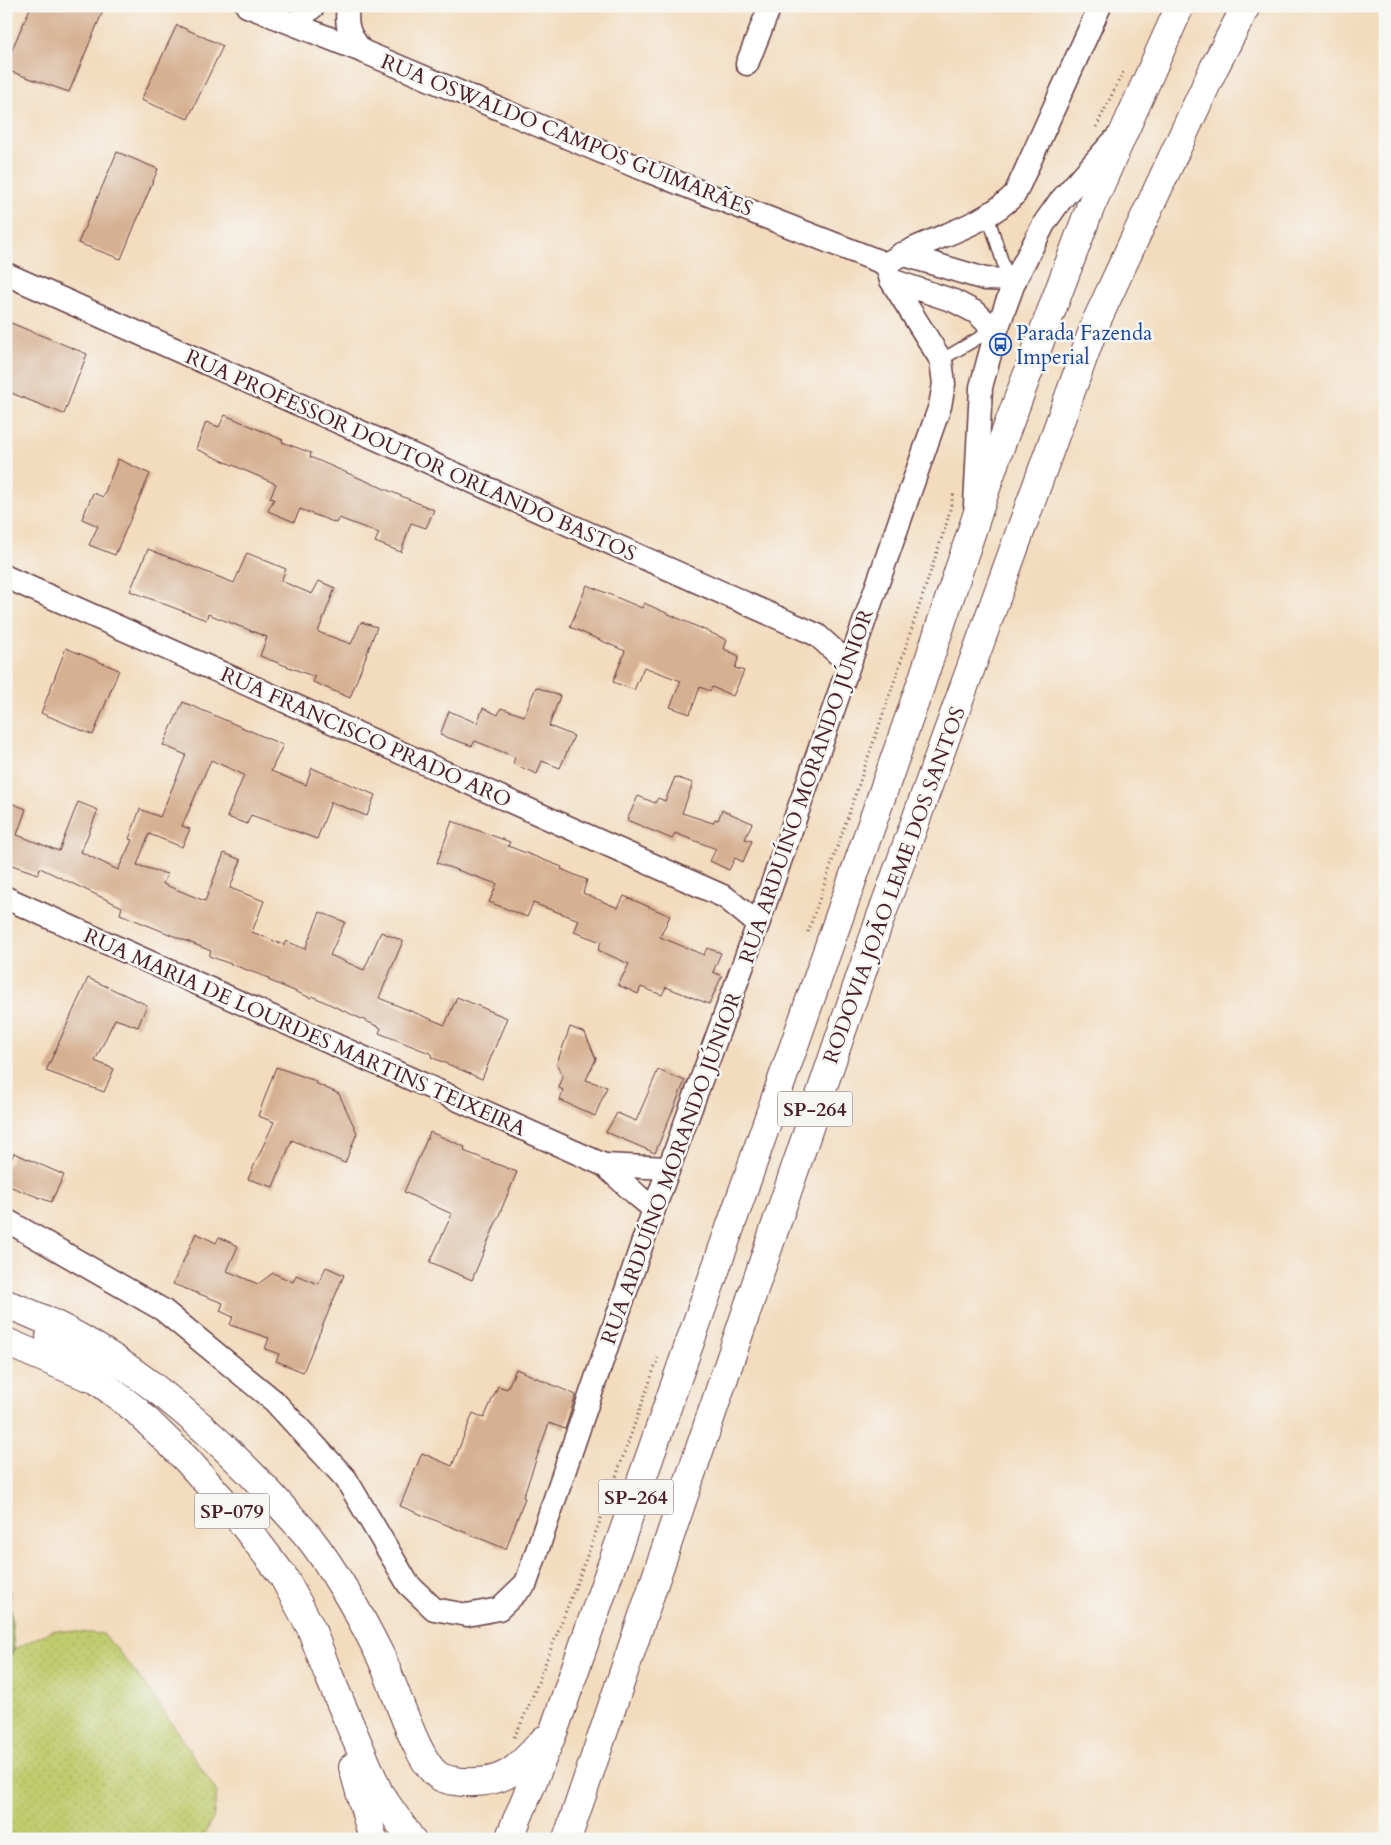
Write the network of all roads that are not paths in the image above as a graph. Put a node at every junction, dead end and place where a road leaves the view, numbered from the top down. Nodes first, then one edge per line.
1 (248, 6) edge
2 (314, 6) edge
3 (348, 6) edge
4 (770, 6) edge
5 (1100, 6) edge
6 (1180, 6) edge
7 (1246, 6) edge
8 (294, 24) junction
9 (362, 51) junction
10 (747, 64) dead end
11 (1126, 126) junction
12 (988, 216) junction
13 (893, 266) junction
14 (6, 274) edge
15 (1011, 280) junction
16 (995, 330) junction
17 (941, 360) junction
18 (974, 526) junction
19 (6, 577) edge
20 (817, 635) junction
21 (859, 635) junction
22 (849, 664) junction
23 (725, 897) junction
24 (6, 898) edge
25 (766, 899) junction
26 (758, 924) junction
27 (604, 1166) junction
28 (668, 1168) junction
29 (654, 1209) junction
30 (6, 1220) edge
31 (6, 1304) edge
32 (6, 1309) edge
33 (6, 1342) edge
34 (96, 1380) junction
35 (327, 1671) junction
36 (554, 1730) junction
37 (410, 1838) edge
38 (373, 1839) edge
39 (509, 1839) edge
40 (567, 1839) edge

1 - 8 street, RUA OSWALDO CAMPOS GUIMARÃES
2 - 8 street
3 - 9 street
4 - 10 street
5 - 12 street
6 - 11 main road, RODOVIA JOÃO LEME DOS SANTOS / SP-264
7 - 40 main road, RODOVIA JOÃO LEME DOS SANTOS / SP-264
8 - 9 street, RUA OSWALDO CAMPOS GUIMARÃES
9 - 13 street, RUA OSWALDO CAMPOS GUIMARÃES
11 - 15 street
11 - 18 main road, RODOVIA JOÃO LEME DOS SANTOS / SP-264
12 - 13 street
12 - 15 lane
13 - 15 street, RUA OSWALDO CAMPOS GUIMARÃES
13 - 16 street, RUA OSWALDO CAMPOS GUIMARÃES
13 - 17 street, RUA ARDUÍNO MORANDO JÚNIOR
14 - 20 street, RUA PROFESSOR DOUTOR ORLANDO BASTOS
15 - 16 street
16 - 17 lane
16 - 18 street
17 - 21 street, RUA ARDUÍNO MORANDO JÚNIOR
18 - 36 main road, RODOVIA JOÃO LEME DOS SANTOS / SP-264
19 - 23 street, RUA FRANCISCO PRADO ARO
20 - 21 street, RUA PROFESSOR DOUTOR ORLANDO BASTOS
20 - 22 street, RUA PROFESSOR DOUTOR ORLANDO BASTOS
21 - 22 street, RUA ARDUÍNO MORANDO JÚNIOR
22 - 25 street, RUA ARDUÍNO MORANDO JÚNIOR
23 - 25 street, RUA FRANCISCO PRADO ARO
23 - 26 street, RUA FRANCISCO PRADO ARO
24 - 27 street, RUA MARIA DE LOURDES MARTINS TEIXEIRA
25 - 26 street, RUA ARDUÍNO MORANDO JÚNIOR
26 - 28 street, RUA ARDUÍNO MORANDO JÚNIOR
27 - 28 street, RUA MARIA DE LOURDES MARTINS TEIXEIRA
27 - 29 street, RUA MARIA DE LOURDES MARTINS TEIXEIRA
28 - 29 street, RUA ARDUÍNO MORANDO JÚNIOR
29 - 30 street, RUA ARDUÍNO MORANDO JÚNIOR
31 - 36 main road
32 - 34 main road, SP-079
33 - 34 main road, SP-079
34 - 35 main road, SP-079
35 - 37 main road, SP-079
35 - 38 main road
36 - 39 main road, RODOVIA JOÃO LEME DOS SANTOS / SP-264

